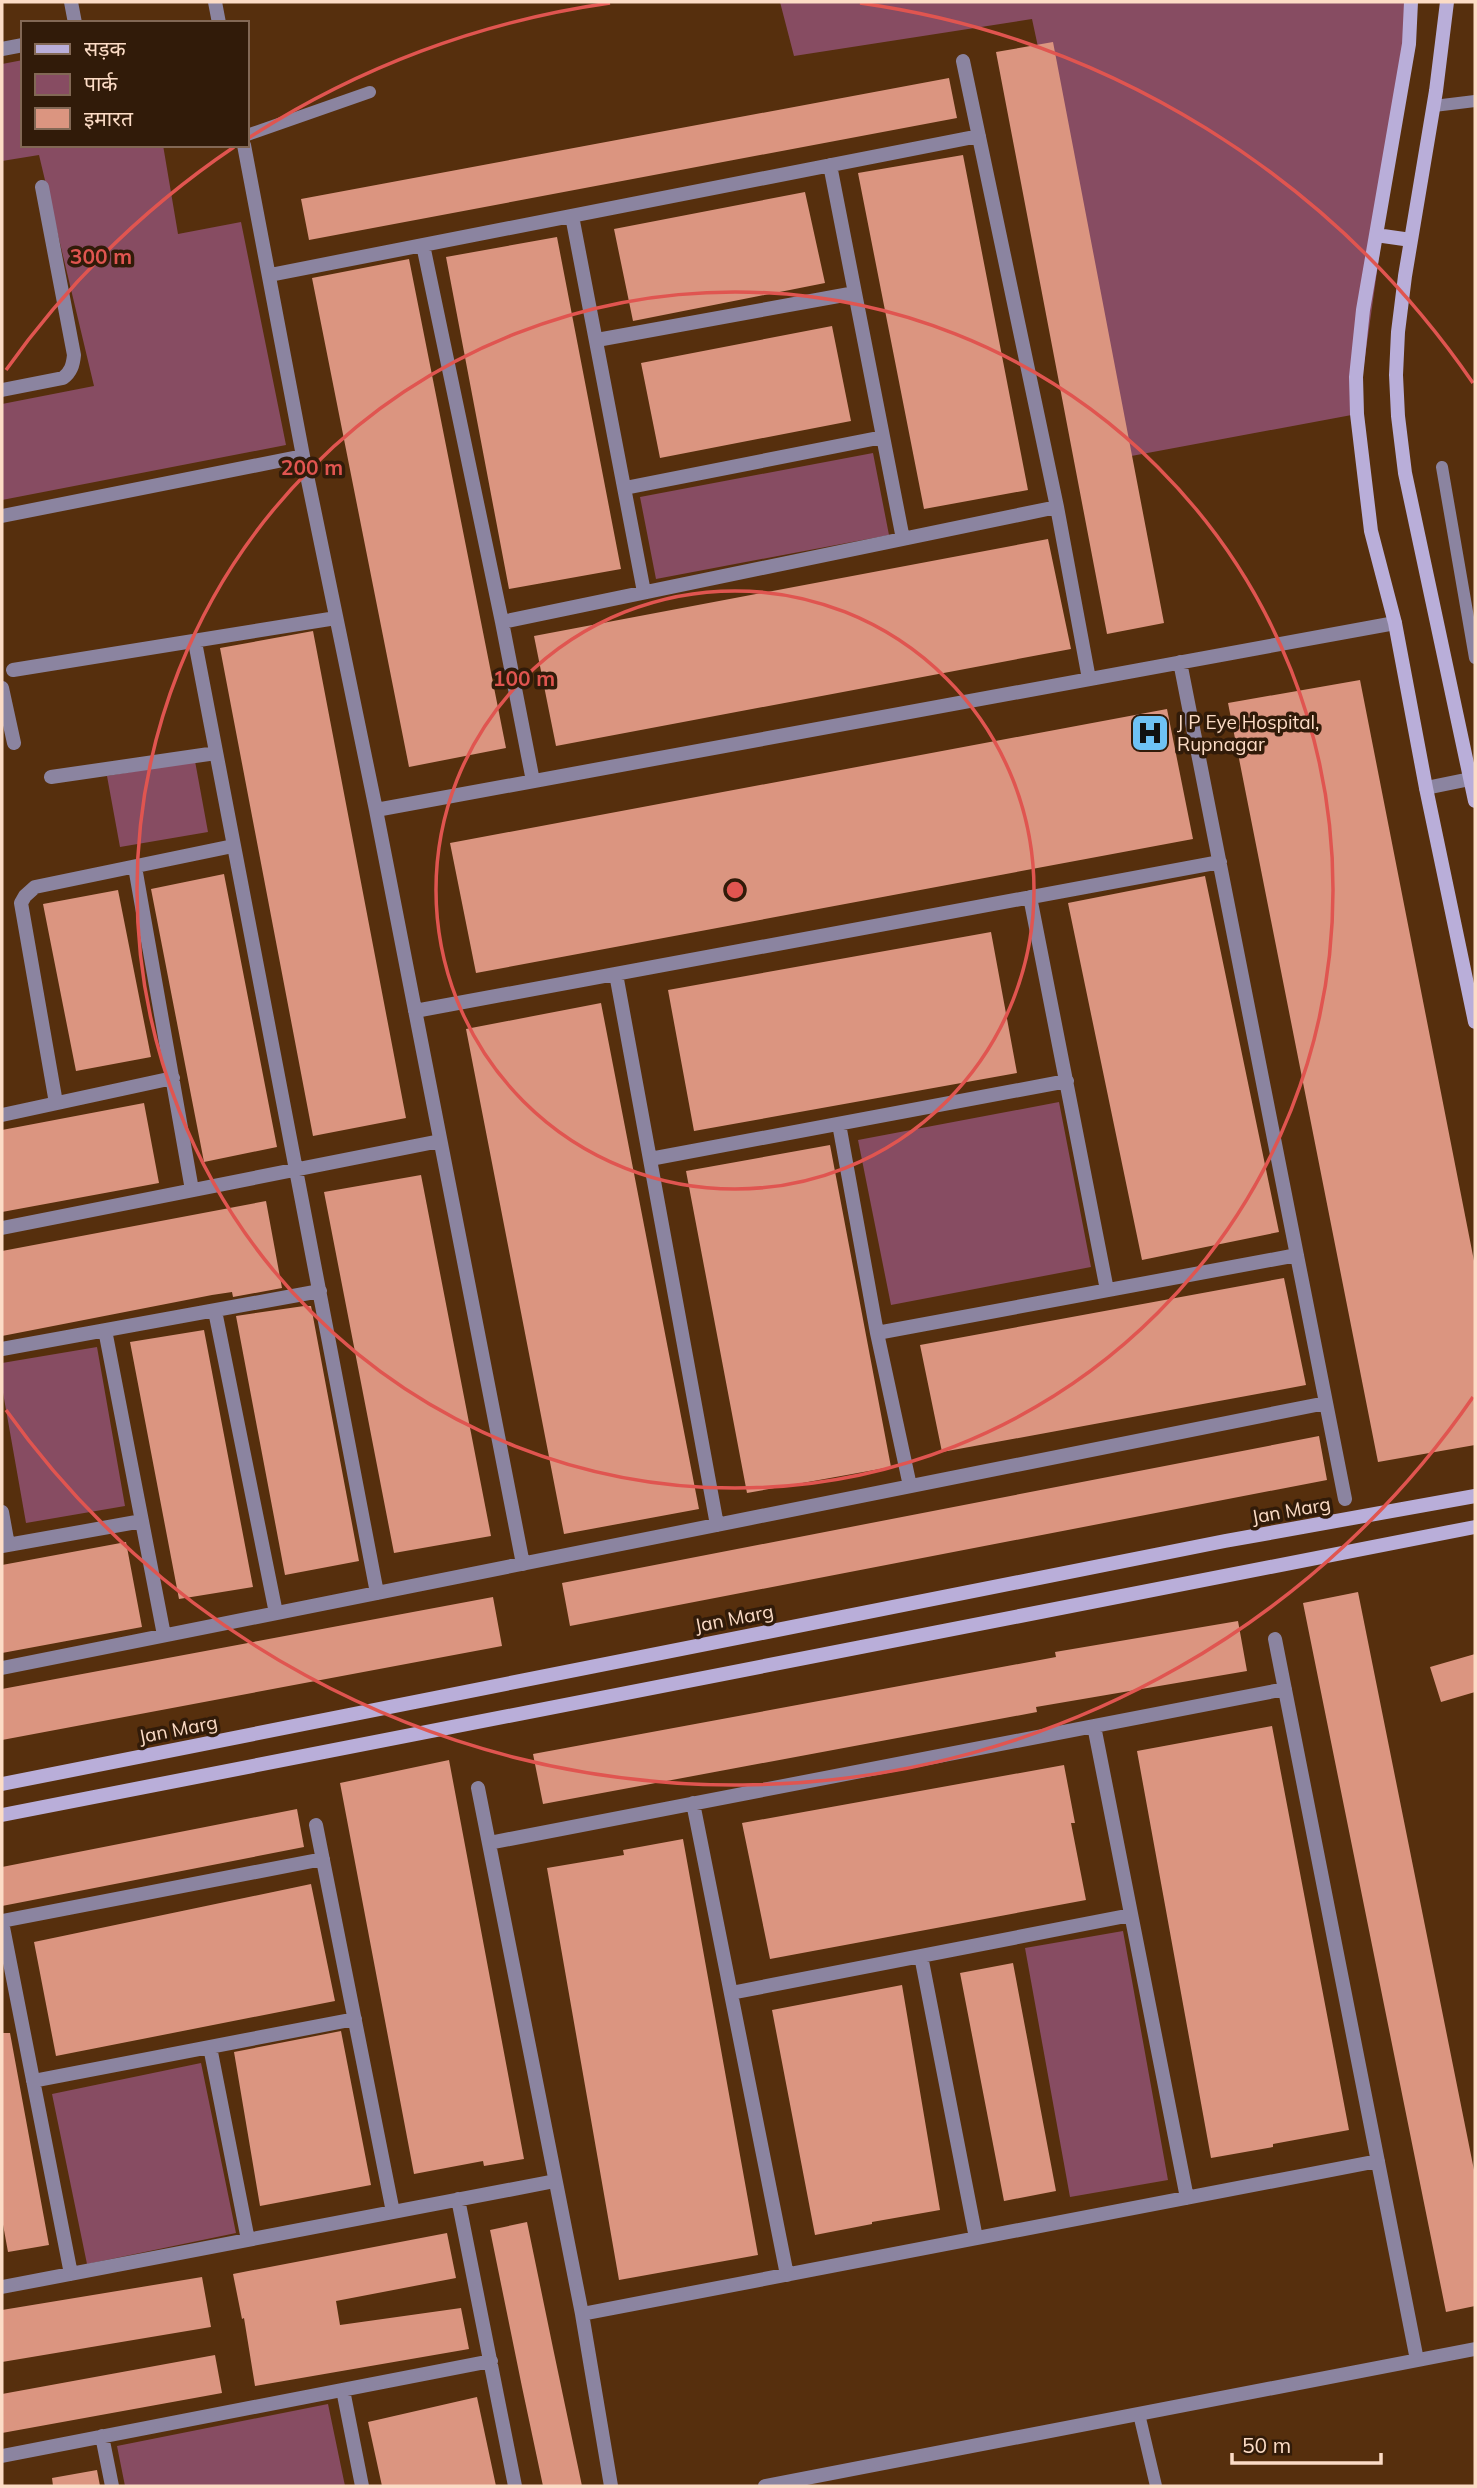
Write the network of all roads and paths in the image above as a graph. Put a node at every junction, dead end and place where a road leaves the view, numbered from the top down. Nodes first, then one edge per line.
1 (71, 2) edge
2 (215, 2) edge
3 (1411, 2) edge
4 (1447, 2) edge
5 (75, 21) edge
6 (219, 21) edge
7 (21, 45) edge
8 (2, 49) edge
9 (963, 61) dead end
10 (370, 92) dead end
11 (1475, 101) edge
12 (1434, 106) junction
13 (248, 135) edge
14 (979, 136) junction
15 (244, 147) edge
16 (830, 165) junction
17 (42, 187) dead end
18 (572, 216) junction
19 (1376, 235) junction
20 (1411, 240) junction
21 (423, 245) junction
22 (270, 275) junction
23 (855, 293) junction
24 (597, 340) junction
25 (2, 390) edge
26 (883, 437) junction
27 (303, 456) junction
28 (1442, 467) dead end
29 (625, 488) junction
30 (1057, 507) junction
31 (2, 516) edge
32 (903, 539) junction
33 (644, 592) junction
34 (336, 618) junction
35 (502, 622) junction
36 (1395, 623) junction
37 (195, 642) junction
38 (1475, 659) edge
39 (1181, 662) junction
40 (13, 670) dead end
41 (1089, 679) junction
42 (2, 688) edge
43 (14, 743) dead end
44 (216, 753) junction
45 (51, 776) dead end
46 (1473, 779) edge
47 (533, 781) junction
48 (1426, 788) junction
49 (1475, 801) edge
50 (376, 810) junction
51 (233, 846) junction
52 (1220, 862) junction
53 (135, 867) junction
54 (1030, 897) junction
55 (615, 974) junction
56 (415, 1011) junction
57 (1475, 1022) edge
58 (173, 1078) junction
59 (1068, 1081) junction
60 (56, 1103) junction
61 (2, 1115) edge
62 (839, 1124) junction
63 (440, 1141) junction
64 (650, 1159) junction
65 (295, 1170) junction
66 (192, 1190) junction
67 (2, 1228) edge
68 (1297, 1255) junction
69 (1108, 1290) junction
70 (320, 1291) junction
71 (215, 1311) junction
72 (105, 1330) junction
73 (877, 1333) junction
74 (2, 1349) edge
75 (1326, 1403) junction
76 (910, 1486) junction
77 (1475, 1496) edge
78 (1345, 1499) dead end
79 (2, 1513) edge
80 (142, 1521) junction
81 (718, 1525) junction
82 (1475, 1527) edge
83 (5, 1545) edge
84 (523, 1564) junction
85 (377, 1593) junction
86 (276, 1613) junction
87 (164, 1635) junction
88 (1275, 1639) dead end
89 (2, 1668) edge
90 (1284, 1689) junction
91 (1094, 1726) junction
92 (2, 1784) edge
93 (478, 1788) dead end
94 (693, 1803) junction
95 (2, 1815) edge
96 (316, 1825) dead end
97 (489, 1843) junction
98 (323, 1859) junction
99 (1131, 1915) junction
100 (2, 1921) edge
101 (921, 1956) junction
102 (731, 1993) junction
103 (355, 2019) junction
104 (210, 2047) junction
105 (33, 2081) junction
106 (1378, 2161) junction
107 (555, 2181) junction
108 (1187, 2198) junction
109 (458, 2199) junction
110 (393, 2212) junction
111 (976, 2238) junction
112 (248, 2240) junction
113 (72, 2274) junction
114 (787, 2275) junction
115 (2, 2287) edge
116 (582, 2314) junction
117 (1475, 2349) edge
118 (1417, 2360) junction
119 (491, 2361) junction
120 (343, 2390) junction
121 (1139, 2414) junction
122 (102, 2436) junction
123 (2, 2456) edge
124 (112, 2486) edge
125 (362, 2486) edge
126 (515, 2486) edge
127 (611, 2486) edge
128 (765, 2486) edge
129 (1156, 2486) edge

1 - 5 street
2 - 6 street
3 - 19 main road
4 - 12 main road
7 - 8 street
9 - 14 street
10 - 13 lane
11 - 12 lane
12 - 20 main road
14 - 16 street
14 - 30 street
15 - 22 street
16 - 18 street
16 - 23 street
17 - 25 street
18 - 21 street
18 - 24 street
19 - 20 main road
19 - 36 main road
20 - 46 main road
21 - 22 street
21 - 35 street
22 - 27 street
23 - 24 street
23 - 26 street
24 - 29 street
26 - 29 street
26 - 32 street
27 - 31 street
27 - 34 street
28 - 38 lane
29 - 33 street
30 - 32 street
30 - 41 street
32 - 33 street
33 - 35 street
34 - 37 street
34 - 50 street
35 - 47 street
36 - 39 street
36 - 48 main road
37 - 40 street
37 - 44 street
39 - 41 street
39 - 52 street
41 - 47 street
42 - 43 street
44 - 45 street
44 - 51 street
46 - 48 street
46 - 49 main road
47 - 50 street
48 - 57 main road
50 - 56 street
51 - 53 street
51 - 65 street
52 - 54 street
52 - 68 street
53 - 58 street
53 - 60 street
54 - 55 street
54 - 59 street
55 - 56 street
55 - 64 street
56 - 63 street
58 - 60 street
58 - 66 street
59 - 62 street
59 - 69 street
60 - 61 street
62 - 64 street
62 - 73 street
63 - 65 street
63 - 84 street
64 - 81 street
65 - 66 street
65 - 70 street
66 - 67 street
68 - 69 street
68 - 75 street
69 - 73 street
70 - 71 street
70 - 85 street
71 - 72 street
71 - 86 street
72 - 74 street
72 - 80 street
73 - 76 street
75 - 76 street
75 - 78 street
76 - 81 street
77 - 92 main road, Jan Marg
79 - 83 street
80 - 83 street
80 - 87 street
81 - 84 street
82 - 95 main road
84 - 85 street
85 - 86 street
86 - 87 street
87 - 89 street
88 - 90 street
90 - 91 street
90 - 106 street
91 - 94 street
91 - 99 street
93 - 97 street
94 - 97 street
94 - 102 street
96 - 98 street
97 - 107 street
98 - 100 street
98 - 103 street
99 - 101 street
99 - 108 street
100 - 105 street
101 - 102 street
101 - 111 street
102 - 114 street
103 - 104 street
103 - 110 street
104 - 105 street
104 - 112 street
105 - 113 street
106 - 108 street
106 - 118 street
107 - 109 street
107 - 116 street
108 - 111 street
109 - 110 street
109 - 119 street
110 - 112 street
111 - 114 street
112 - 113 street
113 - 115 street
114 - 116 street
116 - 127 street
117 - 118 street
118 - 121 street
119 - 120 street
119 - 126 street
120 - 122 street
120 - 125 street
121 - 128 street
121 - 129 lane
122 - 123 street
122 - 124 street

